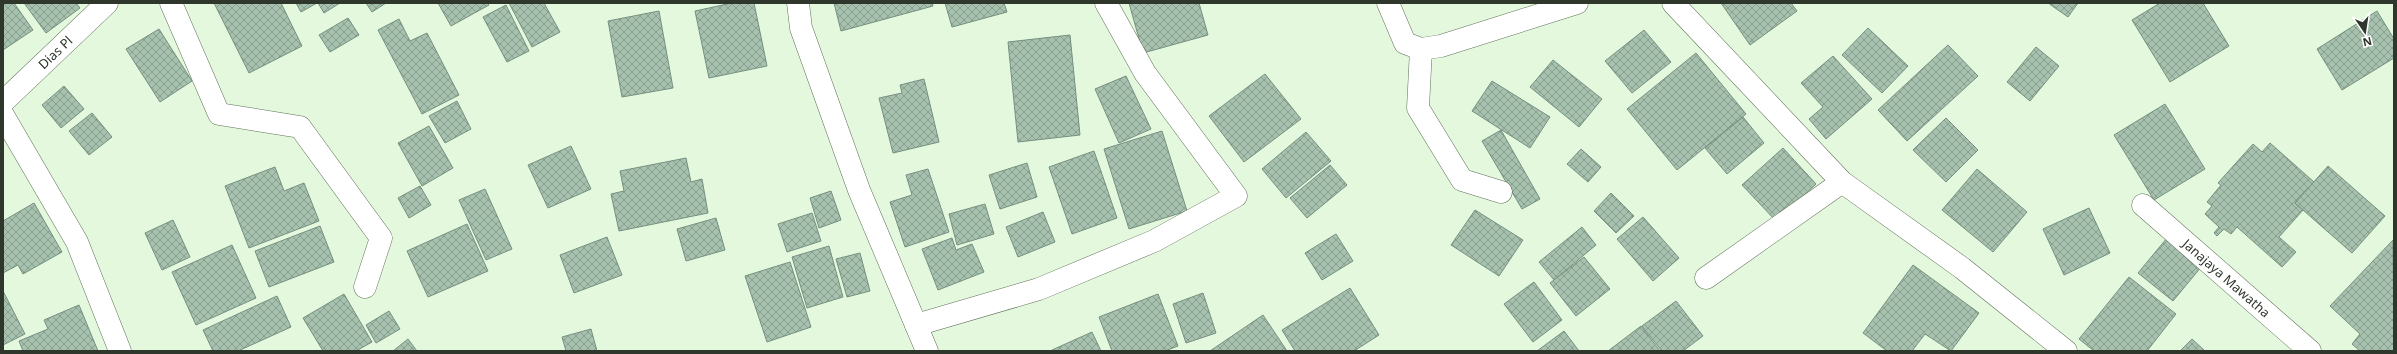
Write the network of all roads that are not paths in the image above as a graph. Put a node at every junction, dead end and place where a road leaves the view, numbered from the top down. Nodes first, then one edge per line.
1 (107, 3) edge
2 (171, 3) edge
3 (798, 3) edge
4 (1106, 3) edge
5 (1388, 3) edge
6 (1577, 3) edge
7 (1673, 3) edge
8 (1421, 49) junction
9 (3, 102) edge
10 (3, 115) edge
11 (1842, 182) junction
12 (1501, 192) dead end
13 (2143, 205) dead end
14 (1706, 278) dead end
15 (365, 287) dead end
16 (916, 325) junction
17 (120, 351) edge
18 (927, 351) edge
19 (2066, 351) edge
20 (2310, 351) edge

1 - 9 street, Dias Pl
2 - 15 street
3 - 16 street
4 - 16 street
5 - 8 street
6 - 8 street
7 - 11 street
8 - 12 street
10 - 17 street
11 - 14 street
11 - 19 street
13 - 20 street, Janajaya Mawatha
16 - 18 street

